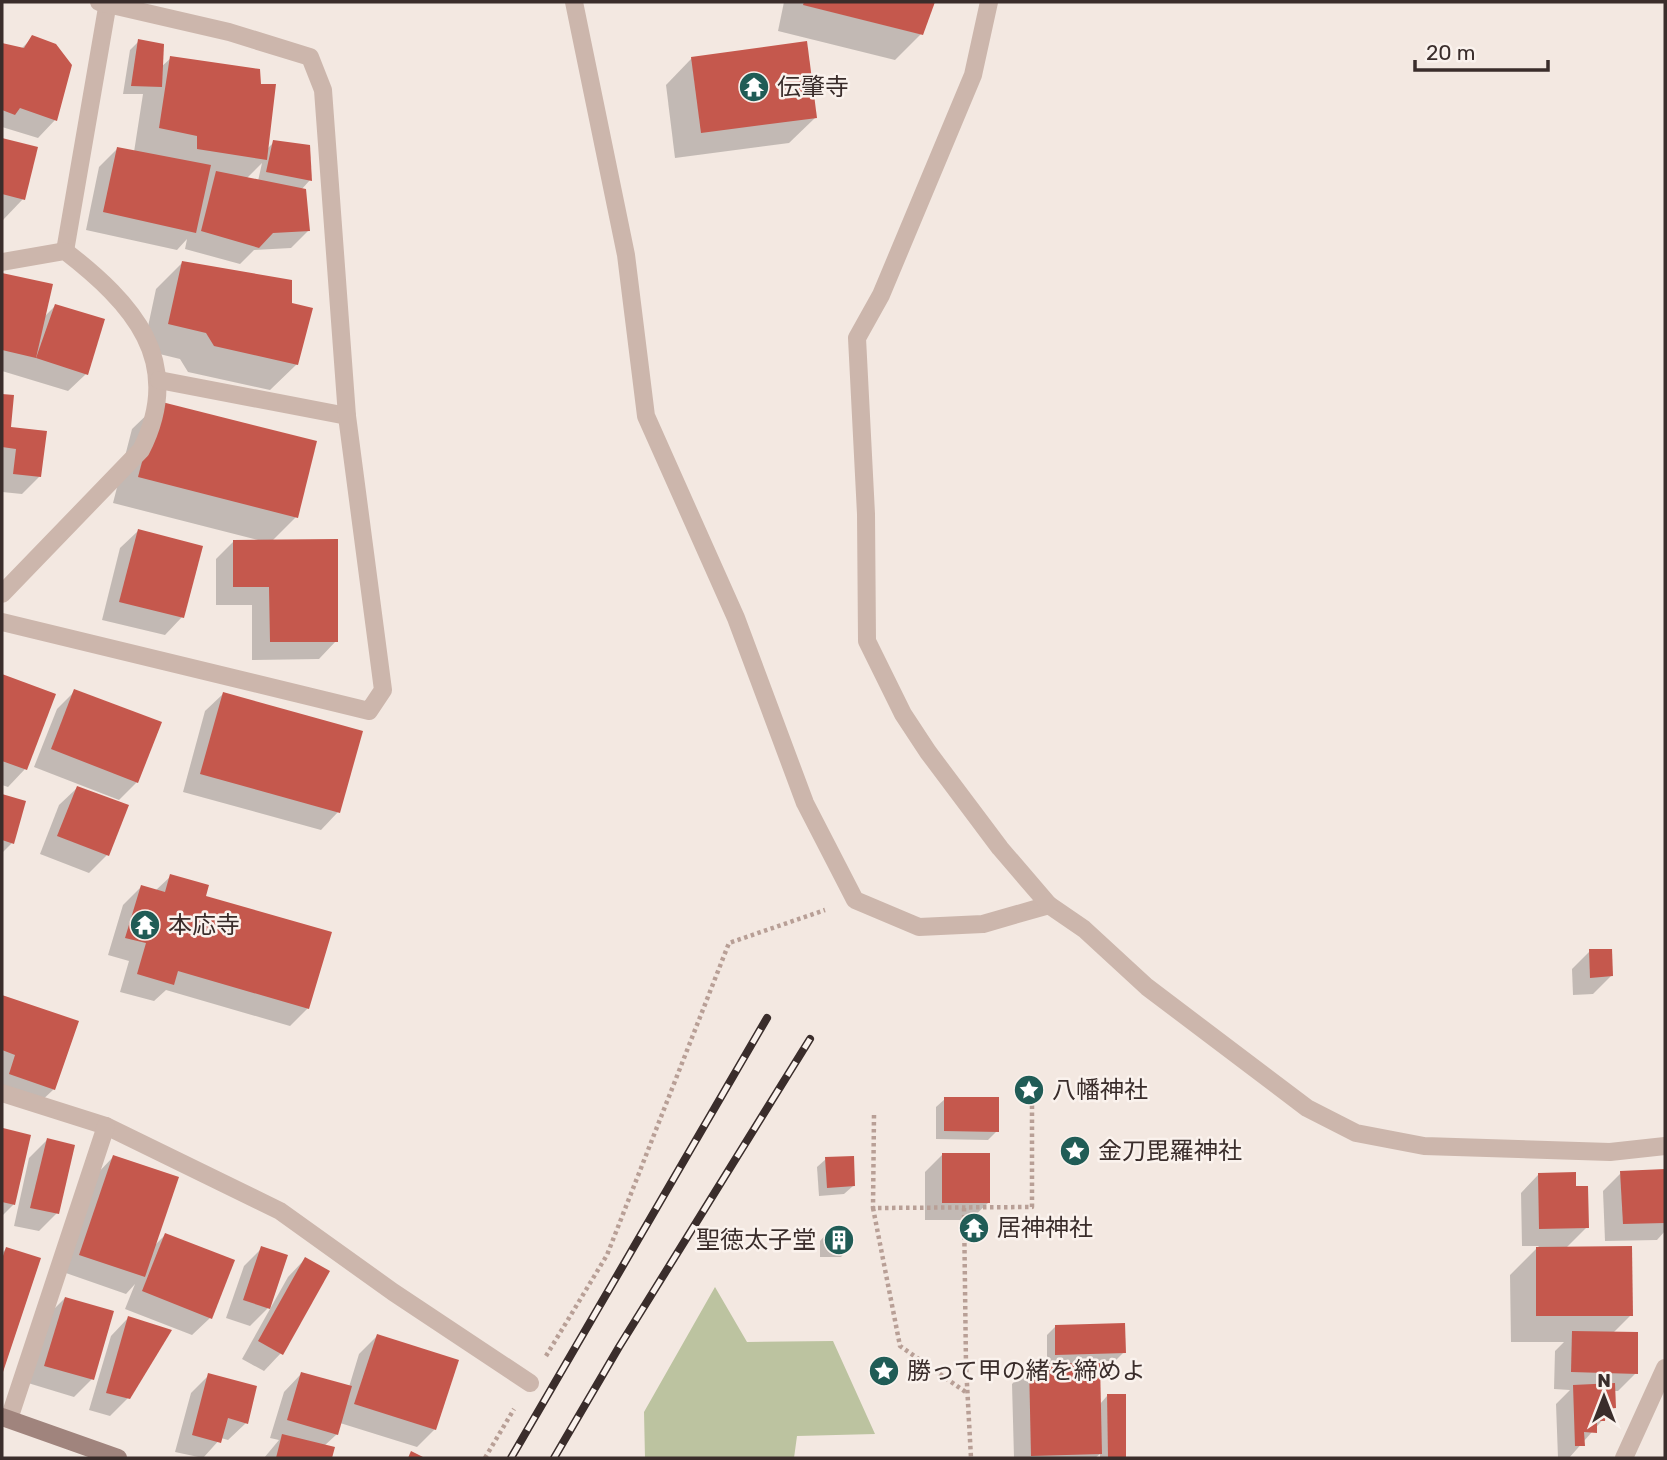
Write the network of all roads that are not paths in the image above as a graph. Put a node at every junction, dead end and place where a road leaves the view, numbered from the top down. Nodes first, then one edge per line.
1 (105, 2) edge
2 (574, 2) edge
3 (989, 2) edge
4 (65, 250) junction
5 (2, 262) edge
6 (159, 380) junction
7 (347, 416) junction
8 (2, 594) edge
9 (2, 622) edge
10 (1049, 905) junction
11 (2, 1093) edge
12 (106, 1126) junction
13 (1665, 1146) edge
14 (1665, 1368) edge
15 (530, 1383) road end
16 (6, 1418) edge
17 (118, 1458) edge
18 (1624, 1458) edge

1 - 4 street
1 - 7 street
2 - 10 street
3 - 10 street
4 - 5 street
4 - 6 street
6 - 7 street
6 - 8 street
7 - 9 street
10 - 13 street
11 - 12 street
12 - 15 street
12 - 16 street
14 - 18 street
16 - 17 street

